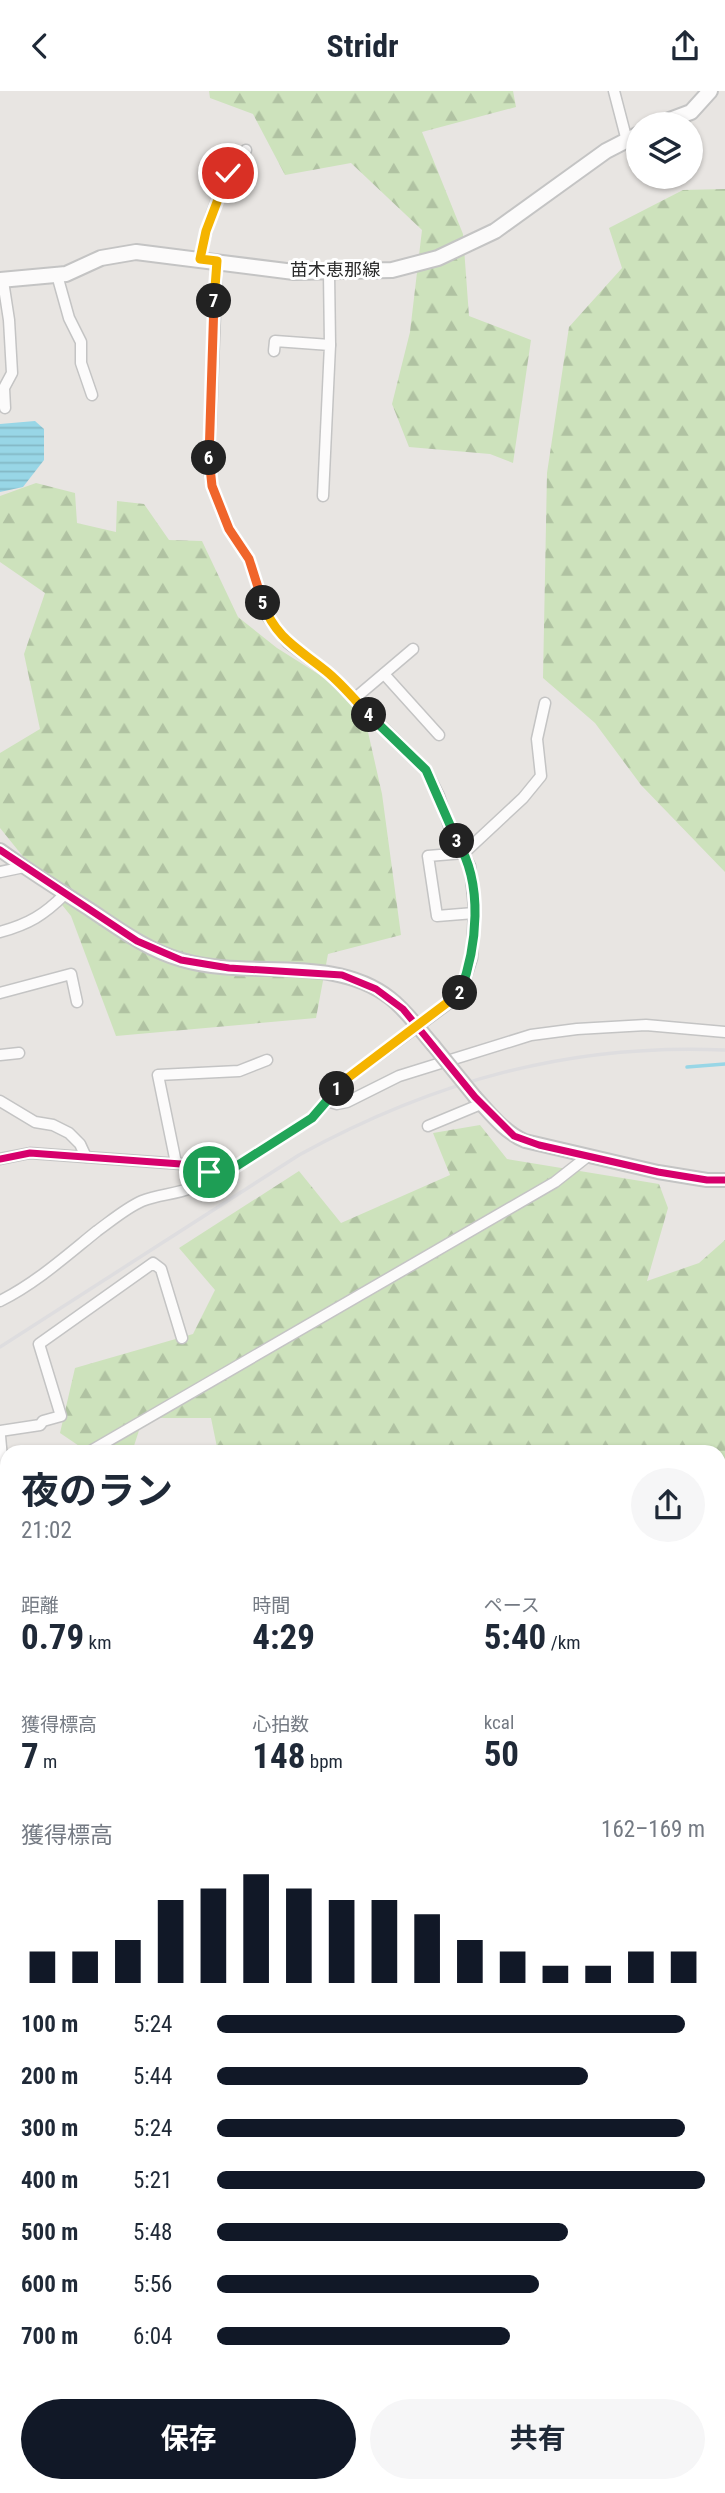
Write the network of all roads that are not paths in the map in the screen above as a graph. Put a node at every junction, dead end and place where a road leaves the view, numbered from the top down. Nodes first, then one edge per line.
1 (614, 91) edge
2 (710, 91) edge
3 (691, 112) edge
4 (626, 121) edge
5 (626, 142) edge
6 (246, 150) dead end
7 (200, 259) junction
8 (217, 261) junction
9 (329, 273) junction
10 (57, 275) junction
11 (2, 281) edge
12 (330, 345) junction
13 (274, 351) dead end
14 (92, 395) dead end
15 (5, 408) dead end
16 (323, 496) dead end
17 (413, 649) dead end
18 (384, 674) junction
19 (354, 699) junction
20 (545, 703) dead end
21 (439, 735) dead end
22 (0, 850) edge
23 (464, 853) junction
24 (24, 867) junction
25 (0, 872) edge
26 (65, 894) junction
27 (474, 912) junction
28 (0, 932) edge
29 (0, 993) edge
30 (77, 1002) dead end
31 (416, 1026) junction
32 (725, 1032) edge
33 (19, 1053) dead end
34 (0, 1055) edge
35 (267, 1060) dead end
36 (478, 1100) junction
37 (0, 1101) edge
38 (327, 1101) junction
39 (428, 1126) dead end
40 (588, 1156) junction
41 (86, 1157) junction
42 (0, 1159) edge
43 (176, 1163) junction
44 (209, 1172) junction
45 (725, 1180) edge
46 (0, 1301) edge
47 (182, 1338) dead end
48 (0, 1433) edge
49 (101, 1445) edge

1 - 4 street
2 - 3 main road
5 - 9 main road, 苗木恵那線
6 - 7 street
7 - 8 main road, 苗木恵那線
7 - 10 main road, 苗木恵那線
8 - 9 main road, 苗木恵那線
8 - 19 street
9 - 12 street
10 - 11 main road, 苗木恵那線
10 - 14 street
11 - 15 street
12 - 13 street
12 - 16 street
17 - 18 street
18 - 19 street
18 - 21 street
19 - 23 street
20 - 23 street
22 - 24 street
23 - 27 street
23 - 27 street
24 - 25 street
24 - 26 street
26 - 28 street
26 - 31 street
27 - 31 street
29 - 30 street
31 - 36 street, bridge
31 - 38 street
32 - 38 street
33 - 34 street
35 - 43 street
36 - 39 street
36 - 40 street
37 - 41 street
38 - 44 street
40 - 45 street
40 - 49 street
41 - 42 street
41 - 43 street
43 - 44 street
44 - 46 street
47 - 48 street

